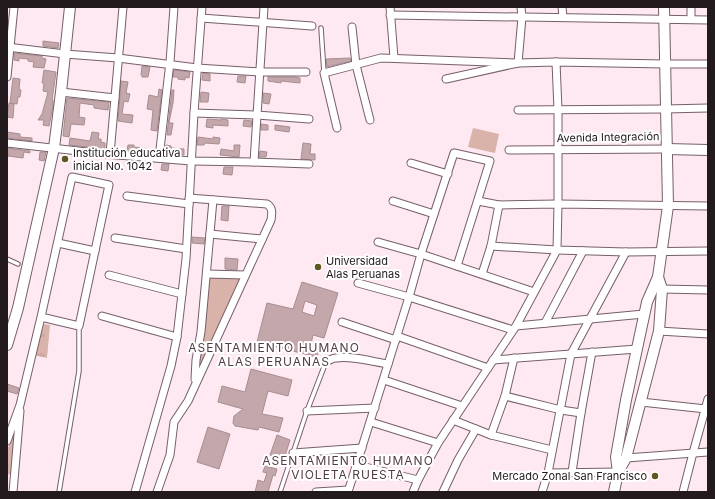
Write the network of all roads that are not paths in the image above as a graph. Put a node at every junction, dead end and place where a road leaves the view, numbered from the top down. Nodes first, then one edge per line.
1 (14, 7) edge
2 (70, 7) edge
3 (123, 7) edge
4 (174, 7) edge
5 (202, 7) edge
6 (264, 7) edge
7 (390, 7) edge
8 (521, 7) edge
9 (562, 7) edge
10 (664, 7) edge
11 (691, 7) edge
12 (390, 15) junction
13 (522, 17) junction
14 (562, 17) junction
15 (201, 18) junction
16 (664, 18) junction
17 (691, 19) junction
18 (708, 20) edge
19 (263, 22) junction
20 (312, 26) dead end
21 (352, 27) dead end
22 (321, 28) dead end
23 (9, 47) edge
24 (65, 54) junction
25 (118, 58) junction
26 (394, 58) junction
27 (556, 62) junction
28 (518, 63) junction
29 (665, 64) junction
30 (708, 64) edge
31 (170, 65) junction
32 (356, 65) junction
33 (197, 68) junction
34 (260, 72) junction
35 (306, 72) dead end
36 (324, 73) junction
37 (7, 77) edge
38 (446, 79) dead end
39 (61, 92) junction
40 (114, 98) junction
41 (708, 108) edge
42 (665, 109) junction
43 (518, 110) dead end
44 (558, 110) junction
45 (194, 113) junction
46 (257, 115) junction
47 (309, 119) dead end
48 (370, 120) dead end
49 (337, 128) dead end
50 (7, 143) edge
51 (54, 148) junction
52 (667, 149) junction
53 (509, 150) dead end
54 (558, 150) junction
55 (708, 150) edge
56 (110, 154) junction
57 (159, 158) junction
58 (191, 161) junction
59 (254, 162) junction
60 (411, 163) dead end
61 (309, 164) dead end
62 (448, 174) junction
63 (127, 196) dead end
64 (213, 200) junction
65 (189, 201) junction
66 (394, 201) dead end
67 (478, 201) junction
68 (558, 204) junction
69 (499, 205) junction
70 (668, 206) junction
71 (708, 206) edge
72 (434, 214) junction
73 (210, 234) junction
74 (115, 238) dead end
75 (262, 239) junction
76 (378, 242) dead end
77 (58, 243) junction
78 (491, 246) junction
79 (186, 249) junction
80 (94, 250) junction
81 (557, 250) junction
82 (583, 251) junction
83 (708, 251) edge
84 (626, 252) junction
85 (662, 252) junction
86 (421, 254) junction
87 (7, 259) edge
88 (18, 264) dead end
89 (458, 266) junction
90 (206, 274) junction
91 (482, 274) junction
92 (109, 275) dead end
93 (246, 275) junction
94 (658, 277) junction
95 (358, 283) dead end
96 (662, 289) junction
97 (708, 290) edge
98 (534, 292) junction
99 (182, 294) junction
100 (409, 297) junction
101 (644, 314) junction
102 (102, 316) dead end
103 (41, 317) junction
104 (590, 318) junction
105 (342, 322) dead end
106 (545, 323) junction
107 (79, 326) junction
108 (515, 328) junction
109 (659, 331) junction
110 (708, 334) edge
111 (177, 337) junction
112 (396, 338) junction
113 (7, 345) edge
114 (636, 349) junction
115 (592, 352) junction
116 (571, 354) junction
117 (514, 358) junction
118 (493, 360) junction
119 (327, 361) joint
120 (388, 364) junction
121 (488, 368) junction
122 (384, 380) junction
123 (195, 383) junction
124 (505, 396) junction
125 (641, 402) junction
126 (707, 404) edge
127 (20, 405) junction
128 (462, 406) junction
129 (375, 408) junction
130 (561, 410) junction
131 (307, 411) junction
132 (581, 413) junction
133 (453, 420) junction
134 (370, 422) junction
135 (476, 429) junction
136 (491, 435) junction
137 (7, 441) edge
138 (438, 443) junction
139 (362, 448) junction
140 (552, 450) junction
141 (708, 452) edge
142 (293, 453) junction
143 (693, 453) junction
144 (626, 458) junction
145 (357, 465) junction
146 (572, 472) junction
147 (618, 472) junction
148 (548, 473) junction
149 (418, 480) junction
150 (348, 491) edge
151 (13, 492) edge
152 (59, 492) edge
153 (135, 492) edge
154 (157, 492) edge
155 (280, 492) edge
156 (316, 492) edge
157 (413, 492) edge
158 (443, 492) edge
159 (542, 492) edge
160 (614, 492) edge
161 (683, 492) edge

1 - 23 street
2 - 24 street
3 - 25 street
4 - 31 street
5 - 15 street
6 - 19 street
7 - 12 street
8 - 13 street
9 - 14 street
10 - 16 street
11 - 17 street
12 - 13 street
12 - 26 street
13 - 14 street
13 - 28 street
14 - 16 street
15 - 19 street
15 - 33 street
16 - 17 street
16 - 29 street
17 - 18 street
19 - 20 street
19 - 34 street
21 - 32 street
22 - 36 lane
23 - 24 street
23 - 37 street
24 - 25 street
24 - 39 street
25 - 31 street
25 - 40 street
26 - 28 street
26 - 32 street
27 - 28 street
27 - 29 street
27 - 44 street
28 - 38 street
29 - 30 street
29 - 42 street
31 - 33 street
31 - 57 street
32 - 36 street
32 - 48 street
33 - 34 street
33 - 45 street
34 - 35 street
34 - 46 street
36 - 49 street
39 - 40 street
39 - 51 street
40 - 56 street
41 - 42 street
42 - 44 street
42 - 52 street
43 - 44 street
44 - 54 street
45 - 46 street
45 - 58 street
46 - 47 street
46 - 59 street
50 - 51 street
51 - 56 street
51 - 113 street
52 - 54 street, Avenida Integración
52 - 55 street, Avenida Integración
52 - 70 street
53 - 54 street, Avenida Integración
54 - 68 street
56 - 57 street
57 - 58 street
58 - 59 street
58 - 65 street
59 - 61 street
60 - 62 street
62 - 67 street
62 - 72 street
63 - 65 street
64 - 65 street
64 - 73 street
64 - 75 street
65 - 79 street
66 - 72 street
67 - 69 street
67 - 89 street
68 - 69 street
68 - 70 street
68 - 81 street
69 - 78 street
70 - 71 street
70 - 85 street
72 - 86 street
73 - 75 street
73 - 90 street
74 - 79 street
75 - 93 street
76 - 86 street
77 - 80 street
77 - 80 street
77 - 103 street
78 - 81 street
78 - 91 street
79 - 99 street
80 - 107 street
81 - 82 street
81 - 98 street
82 - 84 street
82 - 106 street
83 - 85 street
84 - 85 street
84 - 104 street
85 - 94 street
86 - 89 street
86 - 100 street
87 - 88 lane
89 - 91 street
90 - 93 street
90 - 123 street
91 - 98 street
92 - 99 street
93 - 123 street
94 - 96 street
94 - 101 street
95 - 100 street
96 - 97 street
96 - 109 street
98 - 108 street
99 - 111 street
100 - 108 street
100 - 112 street
101 - 104 street
101 - 114 street
102 - 111 street
103 - 107 street
103 - 127 street
104 - 106 street
104 - 116 street
105 - 112 street
106 - 108 street
107 - 152 lane
108 - 118 street
109 - 110 street
109 - 125 street
111 - 153 street
112 - 120 street
112 - 121 street
114 - 115 street
114 - 147 street
115 - 116 street
115 - 132 street
116 - 117 street
116 - 130 street
117 - 118 street
117 - 124 street
118 - 121 street
119 - 120 street
119 - 131 lane
120 - 122 street
121 - 128 street
122 - 128 street
122 - 129 street
123 - 154 street
124 - 130 street
124 - 136 street
125 - 126 street
125 - 144 street
126 - 143 street
127 - 137 street
127 - 151 street
128 - 133 street
129 - 131 street
129 - 134 street
130 - 132 street
130 - 140 street
131 - 142 lane
132 - 146 street
133 - 135 street
133 - 138 street
134 - 138 street
134 - 139 street
135 - 136 street
135 - 158 street
136 - 140 street
138 - 149 street
139 - 142 street
139 - 145 street
140 - 148 street
141 - 143 street
142 - 155 lane
143 - 144 street
143 - 161 street
144 - 147 street
145 - 149 street
145 - 150 street
146 - 147 street
146 - 148 street
147 - 160 street
148 - 159 street
149 - 157 street
150 - 156 street

